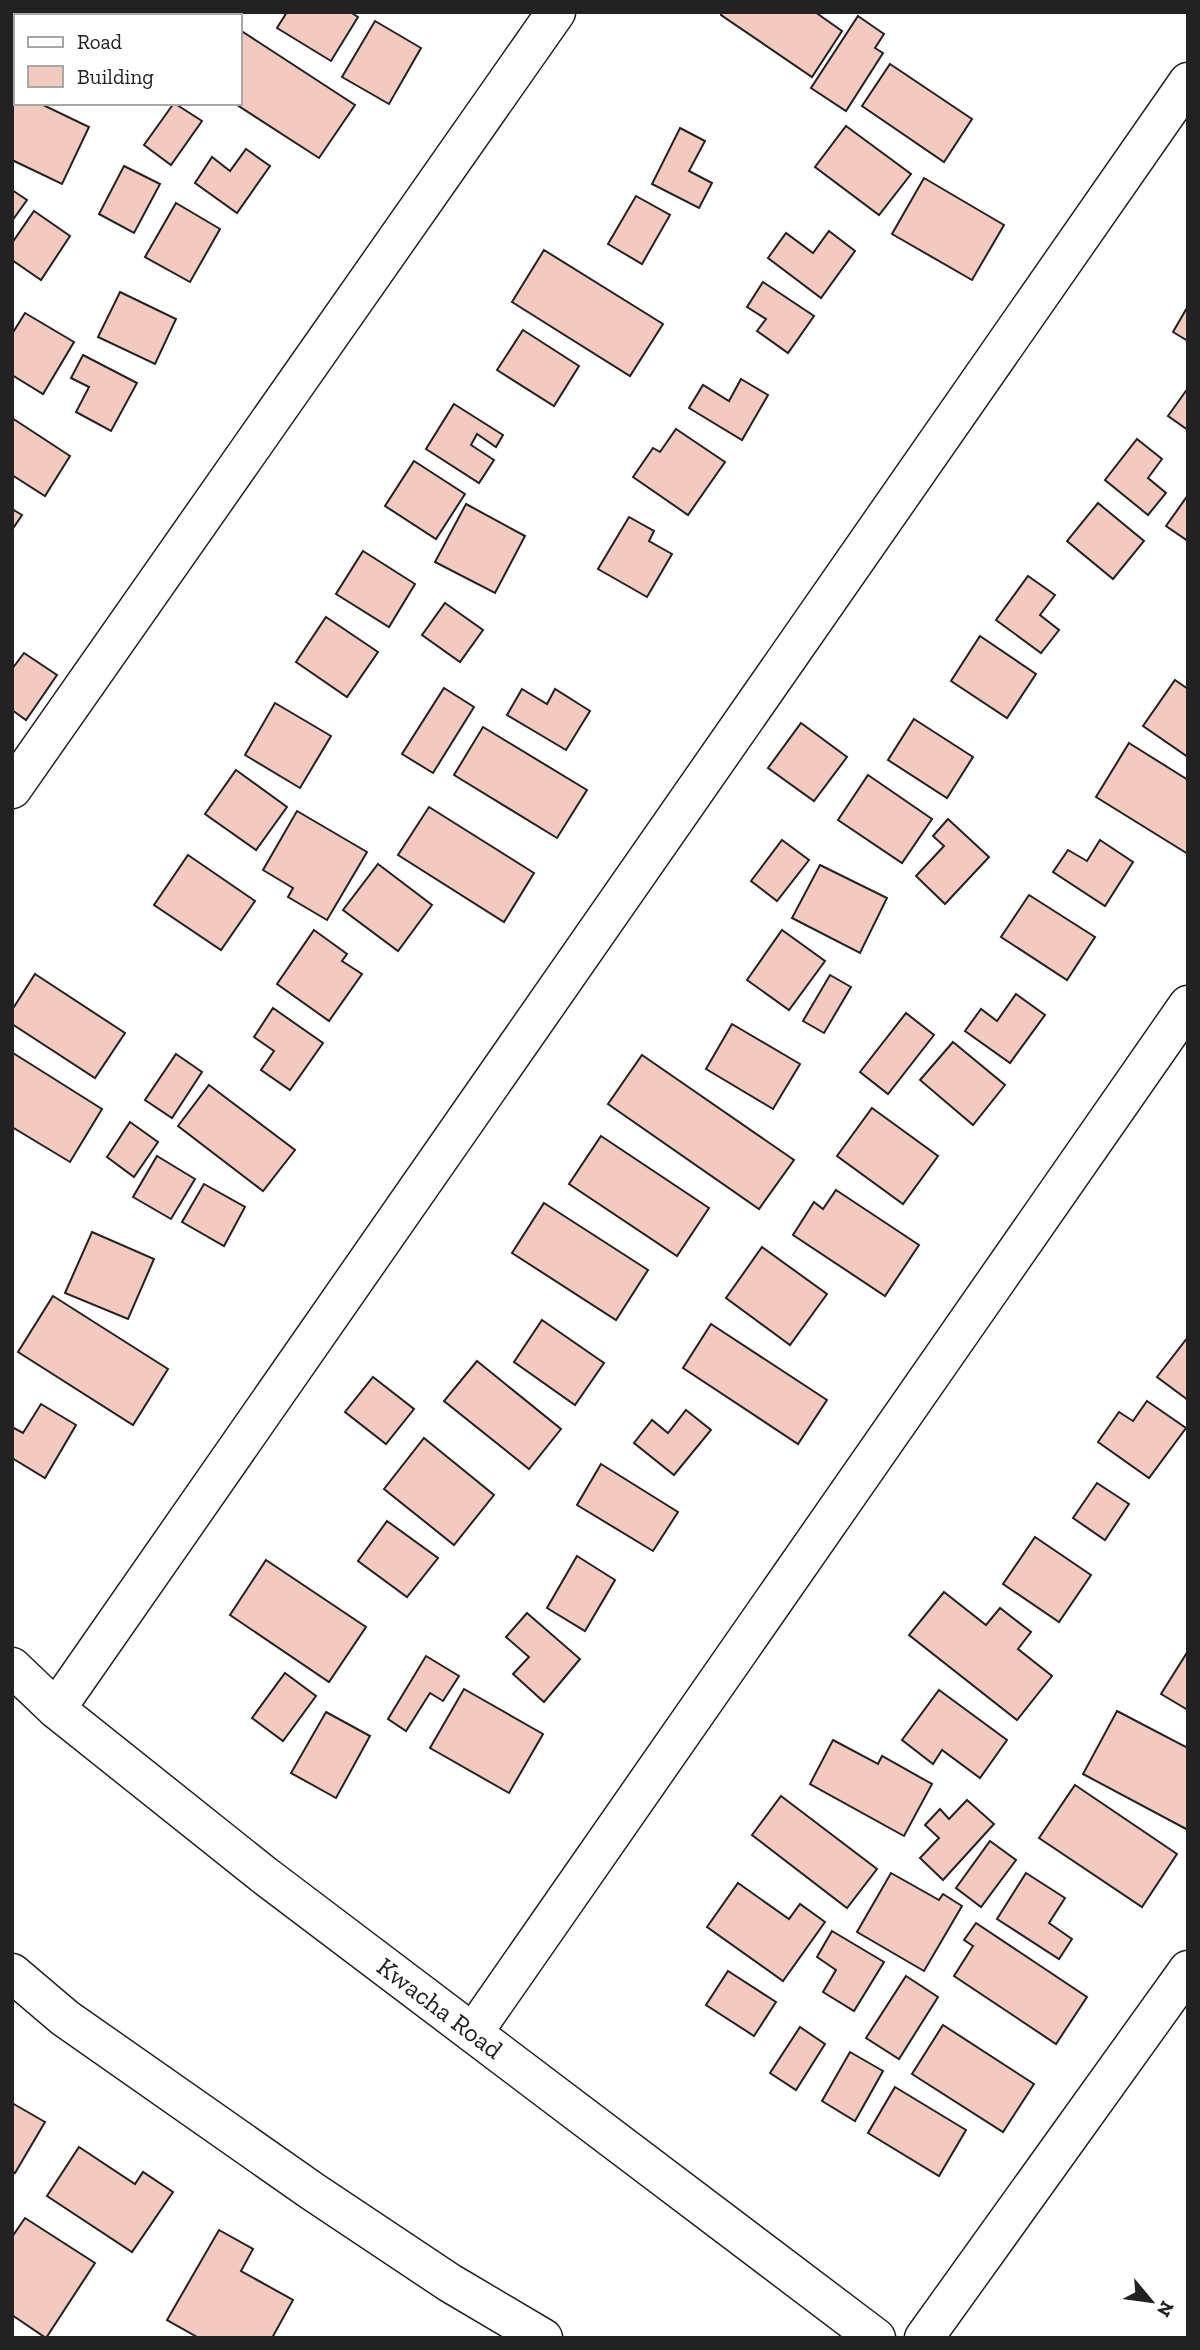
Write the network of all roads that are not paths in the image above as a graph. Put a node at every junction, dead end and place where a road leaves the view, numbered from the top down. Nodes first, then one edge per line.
1 (556, 12) edge
2 (1188, 82) edge
3 (12, 789) edge
4 (1188, 1005) edge
5 (12, 1667) edge
6 (56, 1709) junction
7 (1188, 1970) edge
8 (12, 1973) edge
9 (473, 2033) junction
10 (543, 2338) edge
11 (876, 2338) edge
12 (924, 2338) edge

1 - 3 street
2 - 6 street
4 - 9 street
5 - 6 street, Kwacha Road
6 - 9 street, Kwacha Road
7 - 12 street
8 - 10 street
9 - 11 street, Kwacha Road

